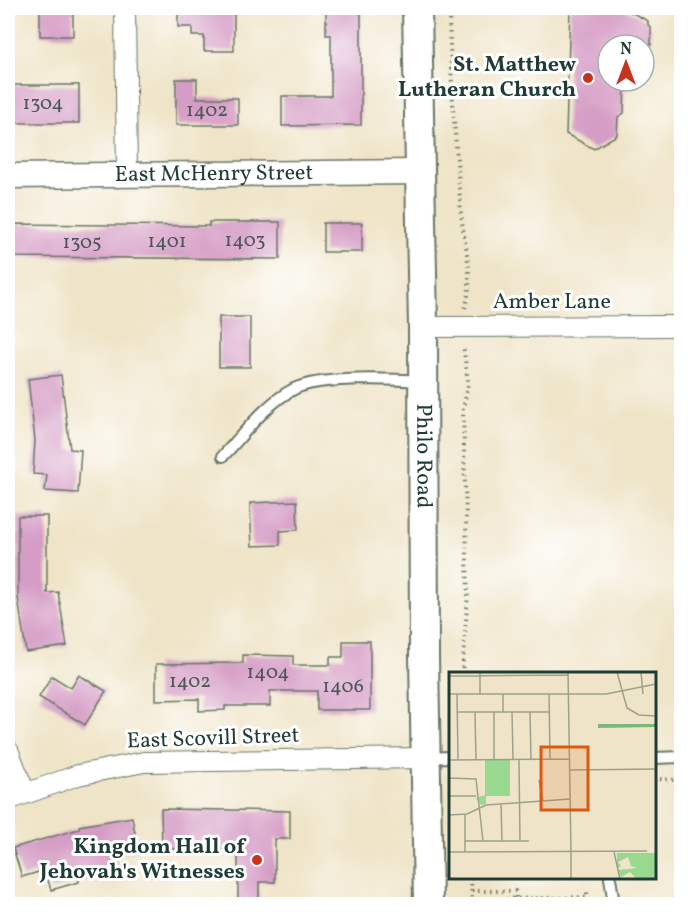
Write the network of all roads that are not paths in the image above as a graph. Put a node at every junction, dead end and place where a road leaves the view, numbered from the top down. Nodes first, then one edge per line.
1 (125, 8) edge
2 (417, 8) edge
3 (419, 172) junction
4 (8, 176) edge
5 (127, 176) junction
6 (681, 326) edge
7 (423, 327) junction
8 (423, 381) junction
9 (223, 456) dead end
10 (8, 750) edge
11 (438, 757) edge
12 (681, 757) edge
13 (656, 758) edge
14 (16, 797) edge
15 (610, 879) edge
16 (428, 904) edge
17 (614, 904) edge

1 - 5 street
2 - 3 main road, Philo Road
3 - 5 street, East McHenry Street
3 - 7 main road, Philo Road
4 - 5 street, East McHenry Street
6 - 7 street, Amber Lane
7 - 8 main road, Philo Road
8 - 9 lane
8 - 11 main road, Philo Road
10 - 14 street
11 - 14 street, East Scovill Street
11 - 16 main road, Philo Road
12 - 13 lane
15 - 17 lane

